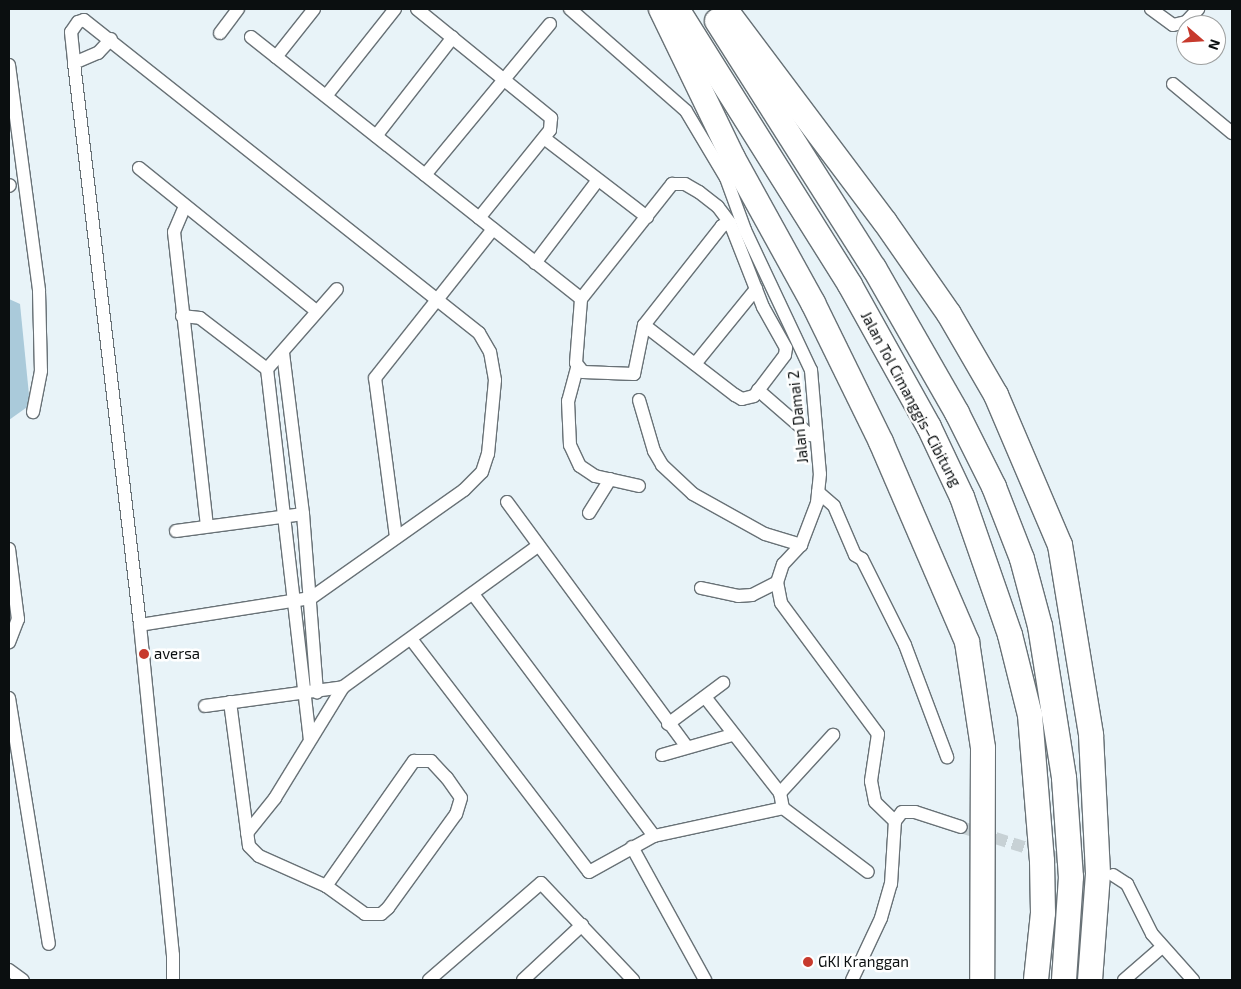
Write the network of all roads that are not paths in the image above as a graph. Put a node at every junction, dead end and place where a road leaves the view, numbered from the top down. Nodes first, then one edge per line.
1 (314, 9) edge
2 (395, 9) edge
3 (417, 9) edge
4 (570, 9) edge
5 (661, 9) edge
6 (677, 9) edge
7 (709, 9) edge
8 (725, 9) edge
9 (1151, 9) edge
10 (1198, 9) edge
11 (235, 10) edge
12 (83, 14) edge
13 (550, 24) dead end
14 (220, 33) dead end
15 (251, 37) dead end
16 (453, 37) junction
17 (111, 39) junction
18 (276, 57) junction
19 (74, 63) junction
20 (9, 65) edge
21 (504, 78) junction
22 (1173, 84) dead end
23 (326, 96) junction
24 (1232, 133) edge
25 (376, 136) junction
26 (544, 138) junction
27 (139, 168) dead end
28 (425, 175) junction
29 (598, 180) junction
30 (185, 206) junction
31 (647, 217) junction
32 (479, 218) junction
33 (730, 223) junction
34 (493, 229) junction
35 (535, 263) junction
36 (337, 289) dead end
37 (756, 289) junction
38 (581, 299) junction
39 (438, 301) junction
40 (316, 311) junction
41 (182, 316) junction
42 (644, 325) junction
43 (283, 354) junction
44 (695, 364) junction
45 (577, 368) junction
46 (266, 370) junction
47 (758, 390) junction
48 (639, 400) dead end
49 (33, 412) dead end
50 (810, 435) dead end
51 (610, 479) junction
52 (639, 486) dead end
53 (818, 492) junction
54 (507, 502) dead end
55 (589, 513) dead end
56 (303, 514) junction
57 (283, 516) junction
58 (207, 526) junction
59 (176, 531) dead end
60 (396, 537) junction
61 (801, 545) junction
62 (538, 546) junction
63 (9, 549) edge
64 (10, 570) edge
65 (777, 582) junction
66 (701, 588) dead end
67 (473, 594) junction
68 (311, 598) junction
69 (296, 602) junction
70 (140, 626) junction
71 (411, 639) junction
72 (9, 642) edge
73 (723, 683) dead end
74 (343, 687) junction
75 (317, 692) junction
76 (304, 694) junction
77 (705, 697) junction
78 (9, 698) edge
79 (230, 702) junction
80 (205, 706) dead end
81 (668, 724) junction
82 (732, 735) junction
83 (833, 735) dead end
84 (310, 739) junction
85 (687, 747) junction
86 (662, 755) dead end
87 (947, 756) dead end
88 (780, 793) junction
89 (783, 808) junction
90 (895, 821) junction
91 (961, 827) tunnel mouth
92 (247, 833) junction
93 (654, 836) junction
94 (632, 847) junction
95 (868, 872) dead end
96 (1113, 875) tunnel mouth
97 (326, 886) junction
98 (582, 925) junction
99 (49, 944) dead end
100 (1162, 947) junction
101 (9, 970) edge
102 (1037, 972) edge
103 (1064, 973) edge
104 (629, 976) edge
105 (23, 980) edge
106 (172, 980) edge
107 (429, 980) edge
108 (523, 980) edge
109 (615, 980) edge
110 (705, 980) edge
111 (852, 980) edge
112 (982, 980) edge
113 (1090, 980) edge
114 (1124, 980) edge
115 (1193, 980) edge

1 - 18 street
2 - 23 street
3 - 16 street
4 - 53 street, Jalan Damai 2
5 - 112 highway
6 - 102 highway, Jalan Tol Cimanggis–Cibitung
7 - 103 highway, Jalan Tol Cimanggis–Cibitung
8 - 113 highway
9 - 10 street
11 - 14 street
12 - 17 street
12 - 19 street
13 - 21 street
15 - 18 street
16 - 21 street
16 - 25 street
17 - 19 street
17 - 39 street
18 - 23 street
19 - 70 street
20 - 49 street
21 - 26 street
21 - 28 street
22 - 24 street
23 - 25 street
25 - 28 street
26 - 29 street
26 - 32 street
27 - 30 street
28 - 32 street
29 - 31 street
29 - 35 street
30 - 40 street
30 - 41 street
31 - 33 street
31 - 38 street
32 - 34 street
33 - 37 street
33 - 42 street
34 - 35 street
34 - 39 street
35 - 38 street
36 - 40 street
37 - 44 street
37 - 47 street
38 - 45 street
39 - 60 street
39 - 60 street
40 - 43 street
41 - 46 street
41 - 58 street
42 - 44 street
42 - 45 street
43 - 46 street
43 - 56 street
44 - 47 street
45 - 51 street
46 - 57 street
47 - 50 street
48 - 61 street
51 - 52 street
51 - 55 street
53 - 61 street, Jalan Damai 2
53 - 87 street
54 - 62 street
56 - 57 street
56 - 68 street
57 - 58 street
57 - 69 street
58 - 59 street
60 - 68 street
61 - 65 street, Jalan Damai 2
62 - 67 street
62 - 81 street
63 - 64 street
64 - 72 street
65 - 66 street
65 - 90 street
67 - 71 street
67 - 93 street
68 - 69 street
68 - 75 street
69 - 70 street
69 - 76 street
70 - 106 street
71 - 74 street
71 - 94 street
73 - 77 street
74 - 75 street
74 - 84 street
75 - 76 street
76 - 79 street
76 - 84 street
77 - 81 street
77 - 82 street
78 - 99 street
79 - 80 street
79 - 92 street
81 - 85 street
82 - 85 street
82 - 88 street
83 - 88 street
84 - 92 street
85 - 86 street
88 - 89 street
89 - 93 street
89 - 95 street
90 - 91 street
90 - 111 street
92 - 97 street
93 - 94 street
94 - 110 street
96 - 100 street
97 - 97 street
98 - 104 street
98 - 107 street
98 - 108 street
100 - 114 street
100 - 115 street
101 - 105 street
104 - 109 street

